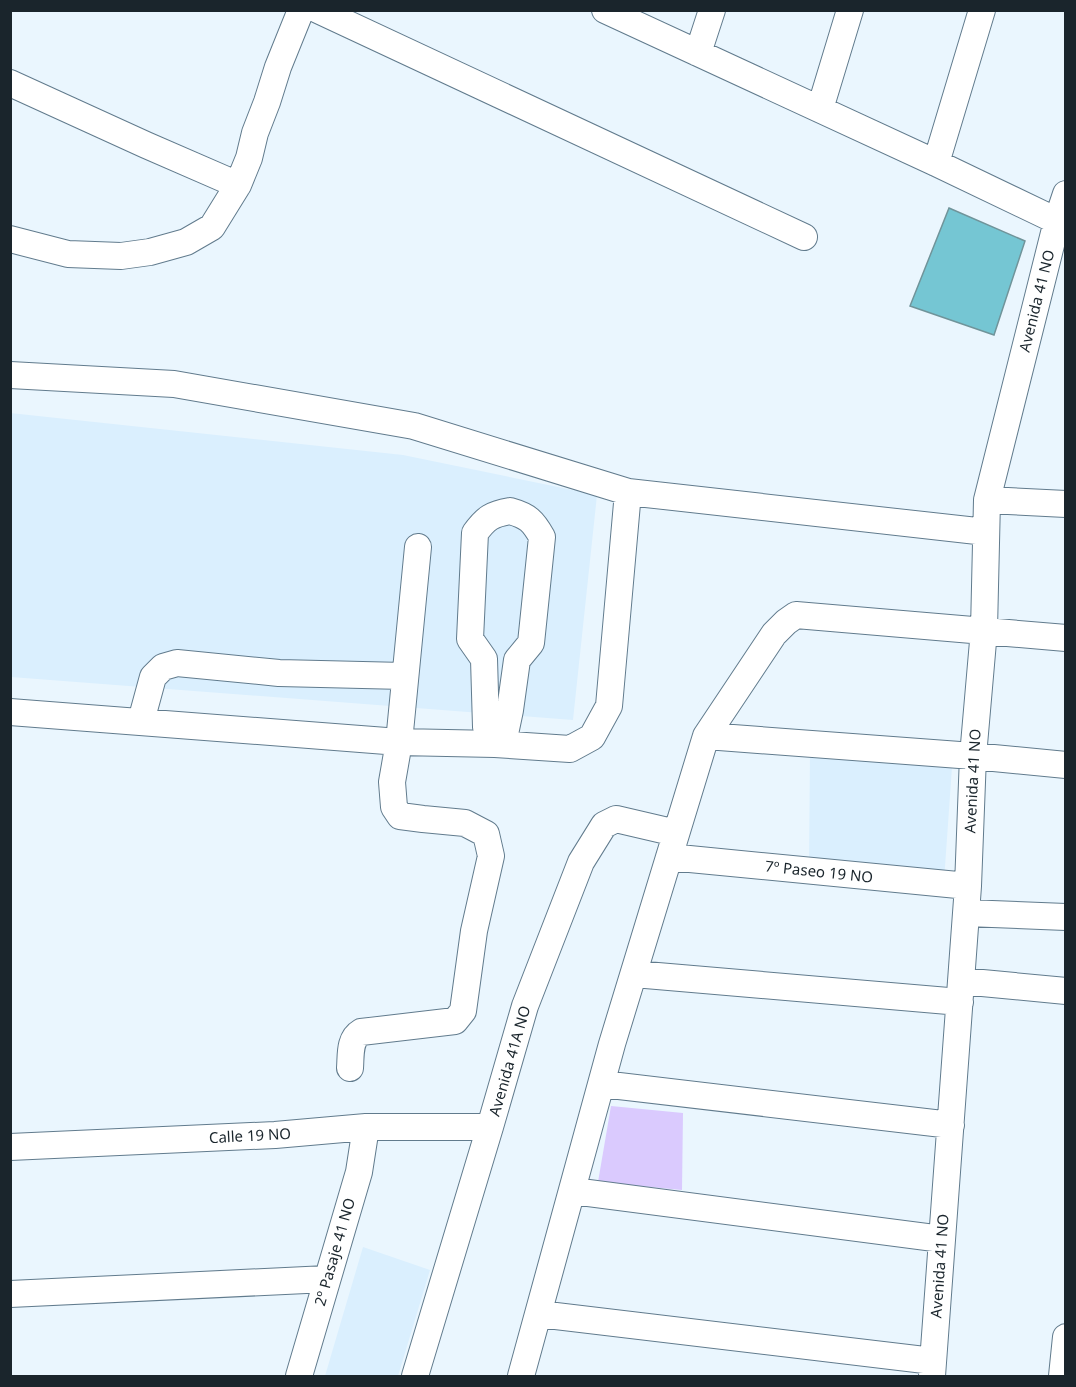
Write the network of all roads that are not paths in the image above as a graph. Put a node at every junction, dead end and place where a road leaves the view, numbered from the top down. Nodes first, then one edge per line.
1 (301, 10) edge
2 (318, 10) edge
3 (605, 10) edge
4 (712, 10) edge
5 (850, 10) edge
6 (982, 10) edge
7 (698, 54) junction
8 (10, 83) edge
9 (820, 109) junction
10 (936, 162) junction
11 (238, 185) junction
12 (1065, 194) edge
13 (1057, 221) junction
14 (804, 237) dead end
15 (10, 239) edge
16 (10, 375) edge
17 (628, 492) junction
18 (987, 500) junction
19 (1065, 504) edge
20 (986, 532) junction
21 (418, 548) dead end
22 (984, 630) junction
23 (1065, 638) edge
24 (405, 676) junction
25 (10, 712) edge
26 (141, 721) junction
27 (706, 736) junction
28 (399, 742) junction
29 (495, 744) junction
30 (974, 756) junction
31 (1065, 765) edge
32 (676, 833) junction
33 (669, 857) junction
34 (968, 886) junction
35 (966, 913) junction
36 (1065, 917) edge
37 (634, 974) junction
38 (960, 991) junction
39 (1065, 991) edge
40 (350, 1068) dead end
41 (602, 1084) junction
42 (951, 1125) junction
43 (366, 1127) junction
44 (490, 1128) junction
45 (10, 1147) edge
46 (573, 1191) junction
47 (942, 1239) junction
48 (327, 1279) junction
49 (10, 1294) edge
50 (539, 1314) junction
51 (1065, 1337) edge
52 (932, 1369) edge
53 (299, 1377) edge
54 (415, 1377) edge
55 (521, 1377) edge
56 (1062, 1377) edge

1 - 11 street
2 - 14 street
3 - 7 street
4 - 7 street
5 - 9 street
6 - 10 street
7 - 9 street
8 - 11 street
9 - 10 street
10 - 13 street
11 - 15 street
12 - 13 street, Avenida 41 NO
13 - 18 street, Avenida 41 NO
16 - 17 street
17 - 20 street
17 - 29 street
18 - 19 street
18 - 20 street, Avenida 41 NO
20 - 22 street, Avenida 41 NO
21 - 24 street
22 - 23 street
22 - 27 street
22 - 30 street, Avenida 41 NO
24 - 26 street
24 - 28 street
25 - 26 street
26 - 28 street
27 - 30 street
27 - 32 street
28 - 29 street
28 - 40 street
29 - 29 street
30 - 31 street
30 - 34 street, Avenida 41 NO
32 - 33 street
32 - 44 street, Avenida 41A NO
33 - 34 street, 7º Paseo 19 NO
33 - 37 street
34 - 35 street, Avenida 41 NO
35 - 36 street
35 - 38 street, Avenida 41 NO
37 - 38 street
37 - 41 street
38 - 39 street
38 - 42 street, Avenida 41 NO
41 - 42 street
41 - 46 street
42 - 47 street, Avenida 41 NO
43 - 44 street, Calle 19 NO
43 - 45 street, Calle 19 NO
43 - 48 street, 2º Pasaje 41 NO
44 - 54 street, Avenida 41A NO
46 - 47 street
46 - 50 street
47 - 52 street, Avenida 41 NO
48 - 49 street
48 - 53 street, 2º Pasaje 41 NO
50 - 52 street
50 - 55 street
51 - 56 street

